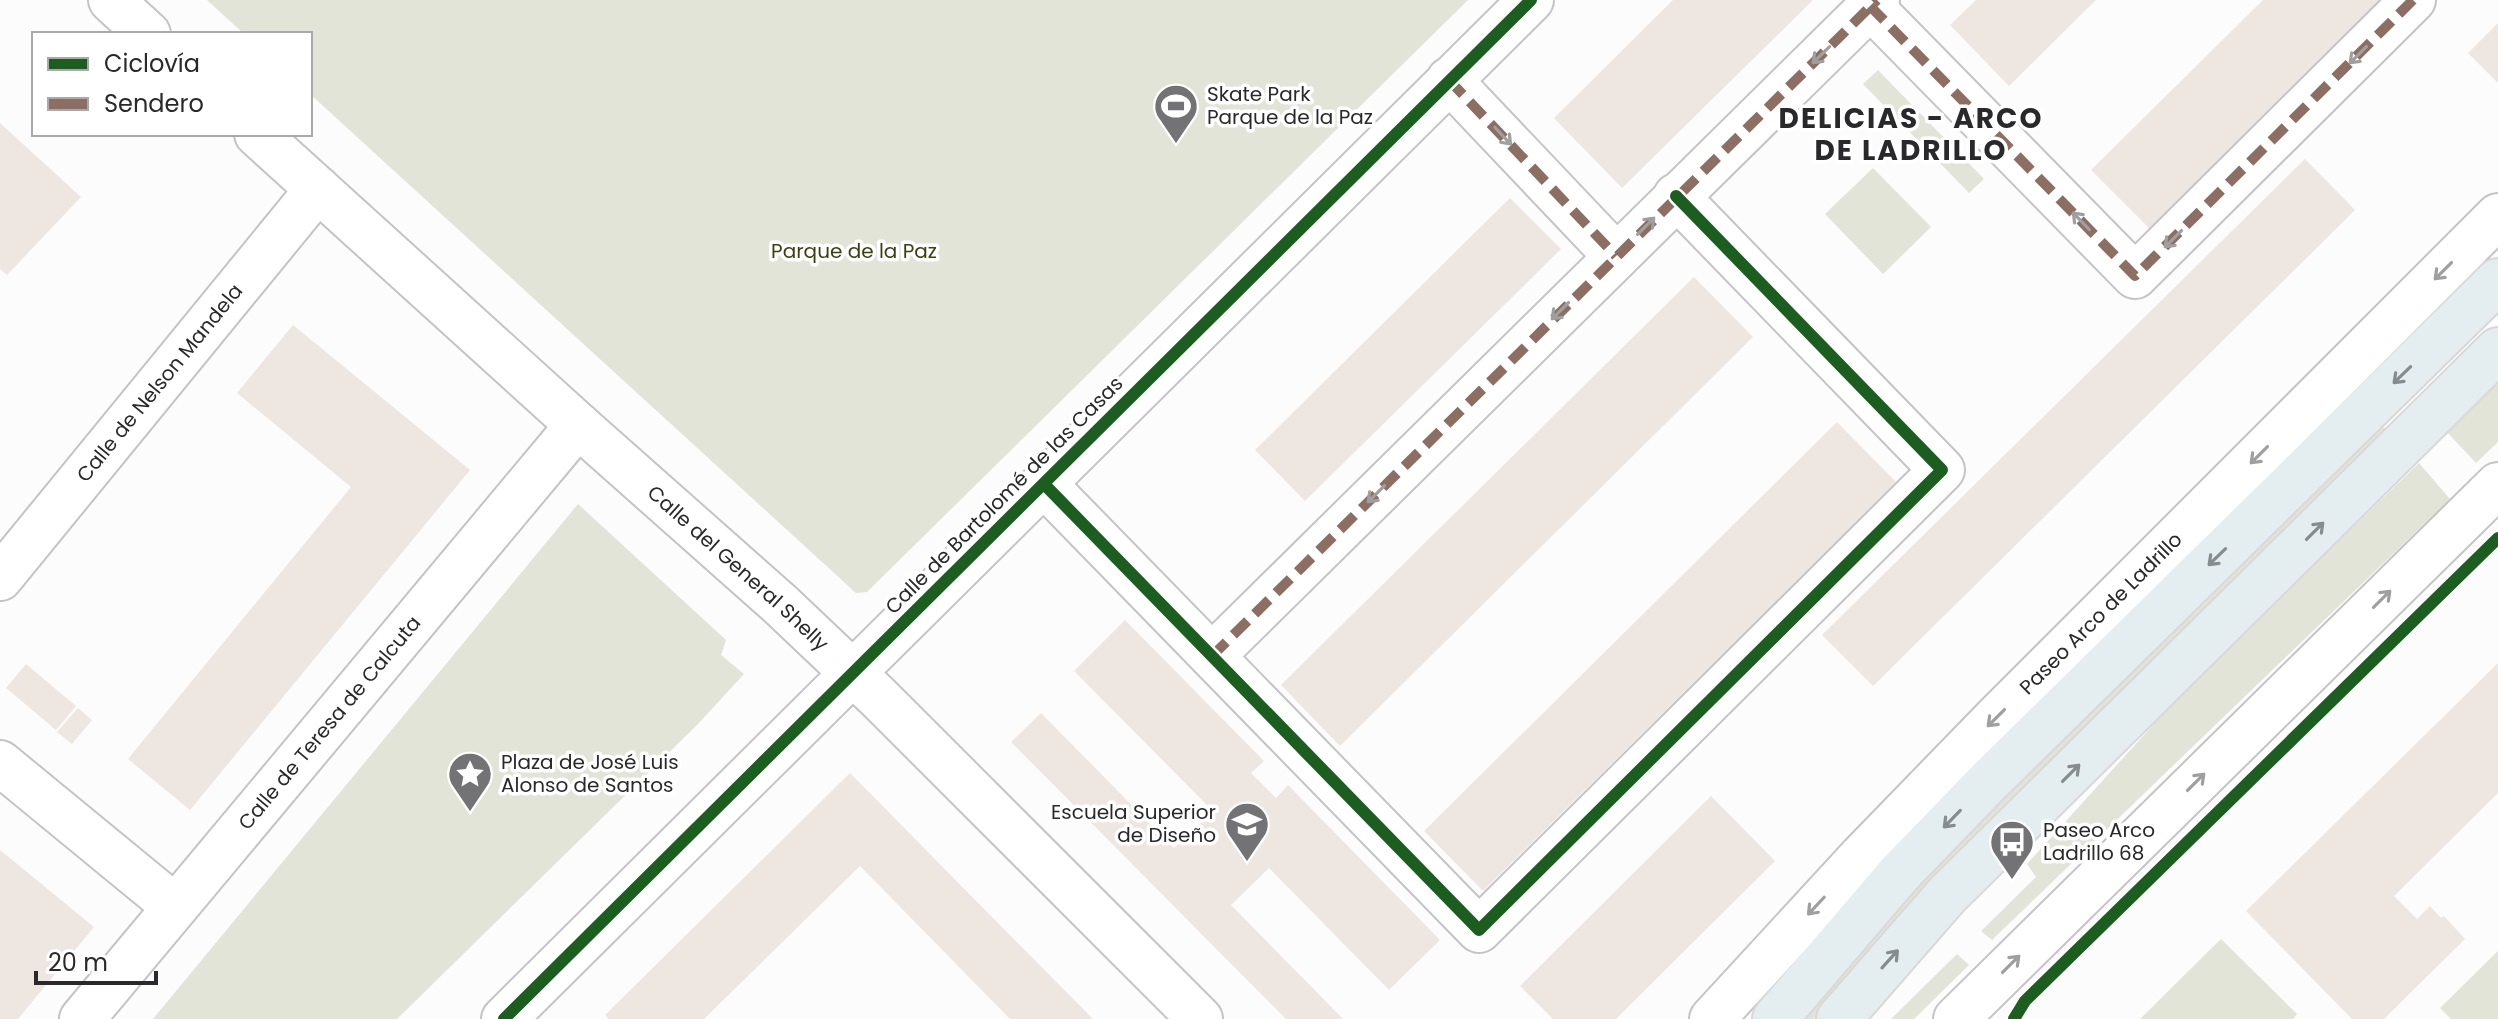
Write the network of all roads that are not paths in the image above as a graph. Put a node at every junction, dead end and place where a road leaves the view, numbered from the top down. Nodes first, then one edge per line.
1 (111, 0) edge
2 (1531, 0) edge
3 (2413, 0) edge
4 (1874, 3) edge
5 (146, 32) edge
6 (1449, 80) junction
7 (259, 136) edge
8 (318, 189) junction
9 (1676, 196) junction
10 (2498, 216) edge
11 (1616, 256) junction
12 (2498, 281) edge
13 (2498, 350) edge
14 (578, 425) junction
15 (1044, 484) junction
16 (2498, 485) edge
17 (0, 578) edge
18 (1212, 656) junction
19 (852, 673) junction
20 (0, 763) edge
21 (174, 906) junction
22 (1977, 1012) edge
23 (82, 1019) edge
24 (504, 1019) edge
25 (1200, 1019) edge
26 (1712, 1019) edge
27 (1775, 1019) edge
28 (1839, 1019) edge

1 - 5 street
2 - 6 street, Calle de Bartolomé de las Casas
3 -> 4 street
4 -> 9 street
6 -> 11 street
6 - 15 street, Calle de Bartolomé de las Casas
7 - 8 street, Calle del General Shelly
8 - 14 street, Calle del General Shelly
8 - 17 street, Calle de Nelson Mandela
11 -> 9 street
9 - 18 street
10 -> 26 street, Paseo Arco de Ladrillo
11 -> 18 street
12 -> 27 main road, Paseo Arco de Ladrillo
28 -> 13 main road
14 - 19 street, Calle del General Shelly
14 - 21 street, Calle de Teresa de Calcuta
15 - 18 street
15 - 19 street, Calle de Bartolomé de las Casas
22 -> 16 street
19 - 24 street, Calle de Bartolomé de las Casas
19 - 25 street, Calle del General Shelly
20 - 21 street
21 - 23 street, Calle de Teresa de Calcuta

